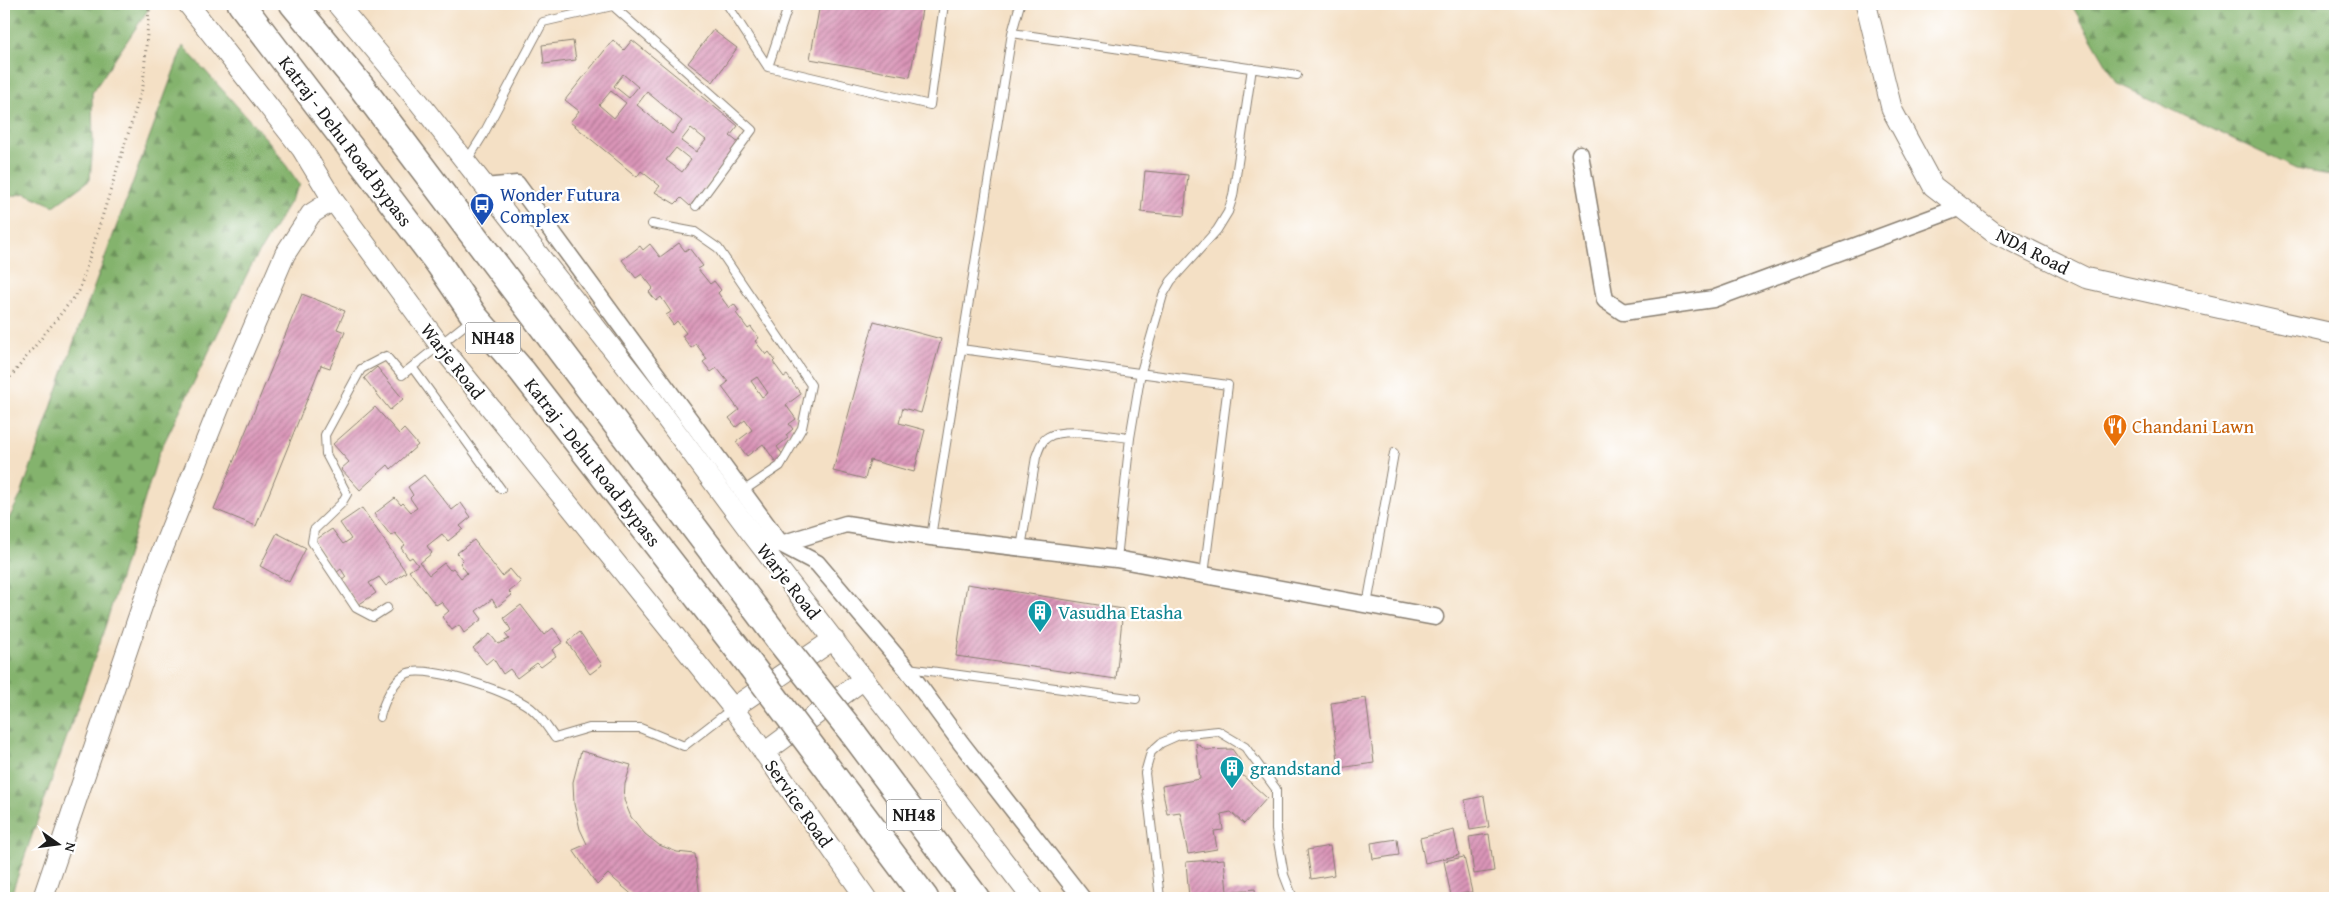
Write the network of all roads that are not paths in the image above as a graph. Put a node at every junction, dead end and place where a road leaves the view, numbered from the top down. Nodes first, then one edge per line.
1 (188, 4) edge
2 (241, 4) edge
3 (293, 4) edge
4 (337, 4) edge
5 (621, 4) edge
6 (727, 4) edge
7 (789, 4) edge
8 (944, 4) edge
9 (1020, 4) edge
10 (1866, 4) edge
11 (612, 5) junction
12 (1012, 33) junction
13 (768, 66) junction
14 (1252, 68) junction
15 (1297, 75) dead end
16 (1580, 154) dead end
17 (465, 164) junction
18 (484, 187) junction
19 (333, 200) junction
20 (696, 206) dead end
21 (1961, 207) junction
22 (652, 224) dead end
23 (474, 317) junction
24 (2335, 334) edge
25 (438, 344) junction
26 (961, 349) junction
27 (412, 367) junction
28 (1141, 372) junction
29 (1130, 438) junction
30 (1394, 453) dead end
31 (500, 489) dead end
32 (743, 491) junction
33 (931, 537) junction
34 (781, 544) junction
35 (760, 545) junction
36 (1021, 548) junction
37 (1116, 559) junction
38 (1204, 575) junction
39 (1368, 604) junction
40 (387, 608) dead end
41 (1435, 617) dead end
42 (834, 640) junction
43 (906, 668) junction
44 (864, 679) junction
45 (1136, 699) dead end
46 (733, 708) junction
47 (380, 718) dead end
48 (764, 753) junction
49 (43, 898) edge
50 (866, 898) edge
51 (925, 898) edge
52 (976, 898) edge
53 (1032, 898) edge
54 (1082, 898) edge
55 (1160, 898) edge
56 (1293, 898) edge

1 - 19 street, Warje Road
2 - 23 highway, Katraj - Dehu Road Bypass / NH48
3 - 52 highway, Katraj - Dehu Road Bypass / NH48, bridge
4 - 17 street, Warje Road
5 - 11 lane
6 - 13 lane
7 - 13 lane
8 - 13 lane
9 - 12 lane
10 - 21 street, NDA Road
11 - 17 lane
11 - 20 lane
12 - 14 lane
12 - 26 lane
14 - 15 lane
14 - 28 lane
16 - 21 street
17 - 18 street, Warje Road
18 - 32 street
18 - 35 street, Warje Road
19 - 25 street, Warje Road
19 - 49 street
21 - 24 street, NDA Road
22 - 32 lane
23 - 25 lane
23 - 51 highway, Katraj - Dehu Road Bypass / NH48, bridge
25 - 27 lane
25 - 46 street, Warje Road
26 - 28 lane
26 - 33 lane
27 - 31 lane
27 - 40 lane
28 - 29 lane
28 - 38 lane
29 - 36 lane
29 - 37 lane
30 - 39 lane
32 - 34 street
33 - 34 street
33 - 36 street
34 - 35 street
34 - 43 street
35 - 42 street, Warje Road
36 - 37 street
37 - 38 street
38 - 39 street
39 - 41 street
42 - 44 street, Warje Road
42 - 46 street
43 - 45 lane
43 - 54 street
44 - 48 street
44 - 53 street, Warje Road
46 - 47 lane
46 - 48 street, Service Road
48 - 50 street, Service Road
55 - 56 lane

